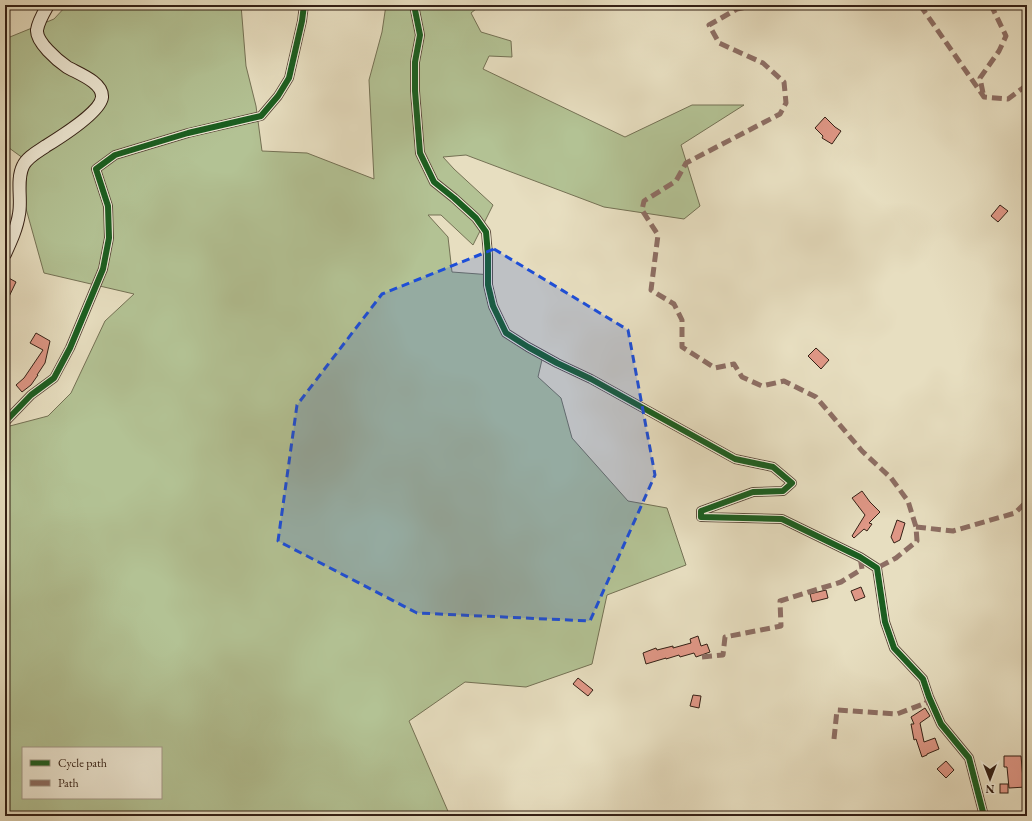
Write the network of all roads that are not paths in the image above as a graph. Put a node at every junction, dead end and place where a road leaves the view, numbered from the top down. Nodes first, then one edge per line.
1 (48, 5) edge
2 (304, 5) edge
3 (414, 5) edge
4 (5, 254) edge
5 (5, 422) edge
6 (984, 816) edge

1 - 4 main road
2 - 5 street
3 - 6 street

